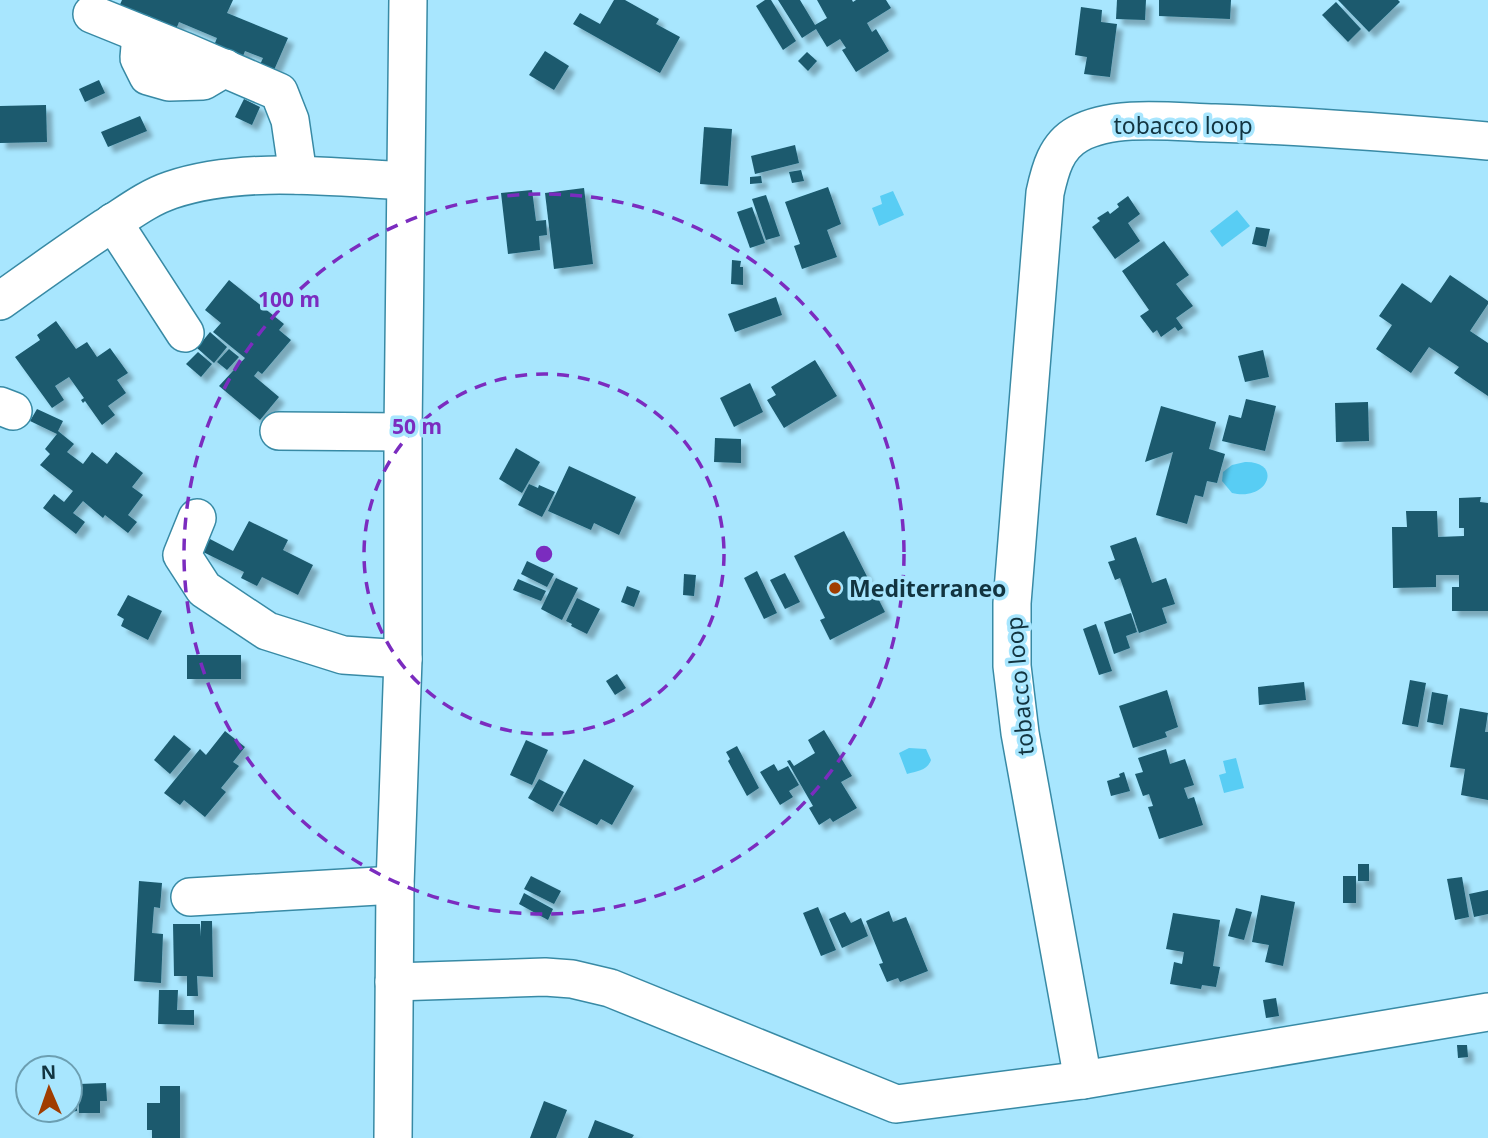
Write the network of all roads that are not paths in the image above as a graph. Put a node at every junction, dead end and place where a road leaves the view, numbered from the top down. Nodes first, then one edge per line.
1 (408, 0) edge
2 (92, 14) dead end
3 (1488, 141) edge
4 (298, 175) junction
5 (405, 181) junction
6 (113, 222) junction
7 (0, 301) edge
8 (185, 333) dead end
9 (279, 431) dead end
10 (403, 432) junction
11 (197, 518) dead end
12 (403, 659) junction
13 (395, 885) junction
14 (190, 897) dead end
15 (394, 982) junction
16 (1488, 1012) edge
17 (1083, 1080) junction
18 (393, 1138) edge

1 - 5 street
2 - 4 street
3 - 17 street, tobacco loop
4 - 5 street
4 - 6 street
5 - 10 street
6 - 7 street
6 - 8 street
9 - 10 street
10 - 12 street
11 - 12 street
12 - 13 street
13 - 14 street
13 - 15 street
15 - 17 street
15 - 18 street
16 - 17 street

